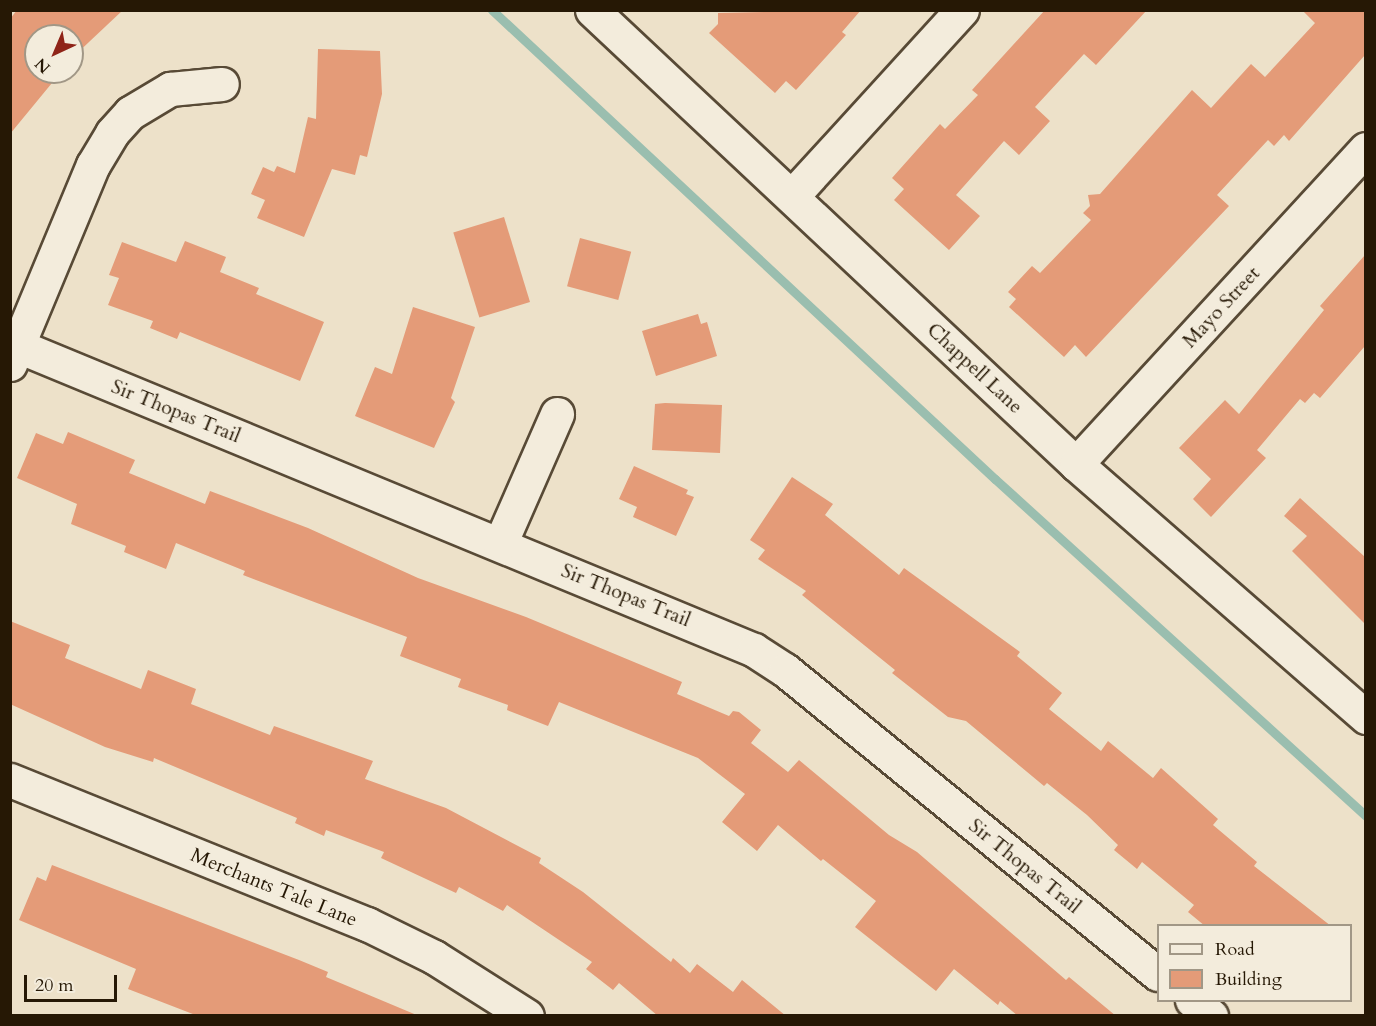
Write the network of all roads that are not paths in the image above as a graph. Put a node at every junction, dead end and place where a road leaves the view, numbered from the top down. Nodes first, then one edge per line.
1 (592, 10) edge
2 (962, 10) edge
3 (222, 84) dead end
4 (1365, 149) edge
5 (792, 196) junction
6 (14, 355) edge
7 (556, 414) dead end
8 (1076, 464) junction
9 (500, 544) junction
10 (1365, 717) edge
11 (10, 780) edge
12 (1157, 973) edge
13 (1194, 1002) edge
14 (527, 1016) edge
15 (1211, 1016) edge

1 - 5 street, Chappell Lane
2 - 5 street
3 - 6 street
4 - 8 street, Mayo Street
5 - 8 street, Chappell Lane
6 - 9 street, Sir Thopas Trail
7 - 9 street
8 - 10 street, Chappell Lane
9 - 12 street, Sir Thopas Trail
11 - 14 street, Merchants Tale Lane
13 - 15 street

